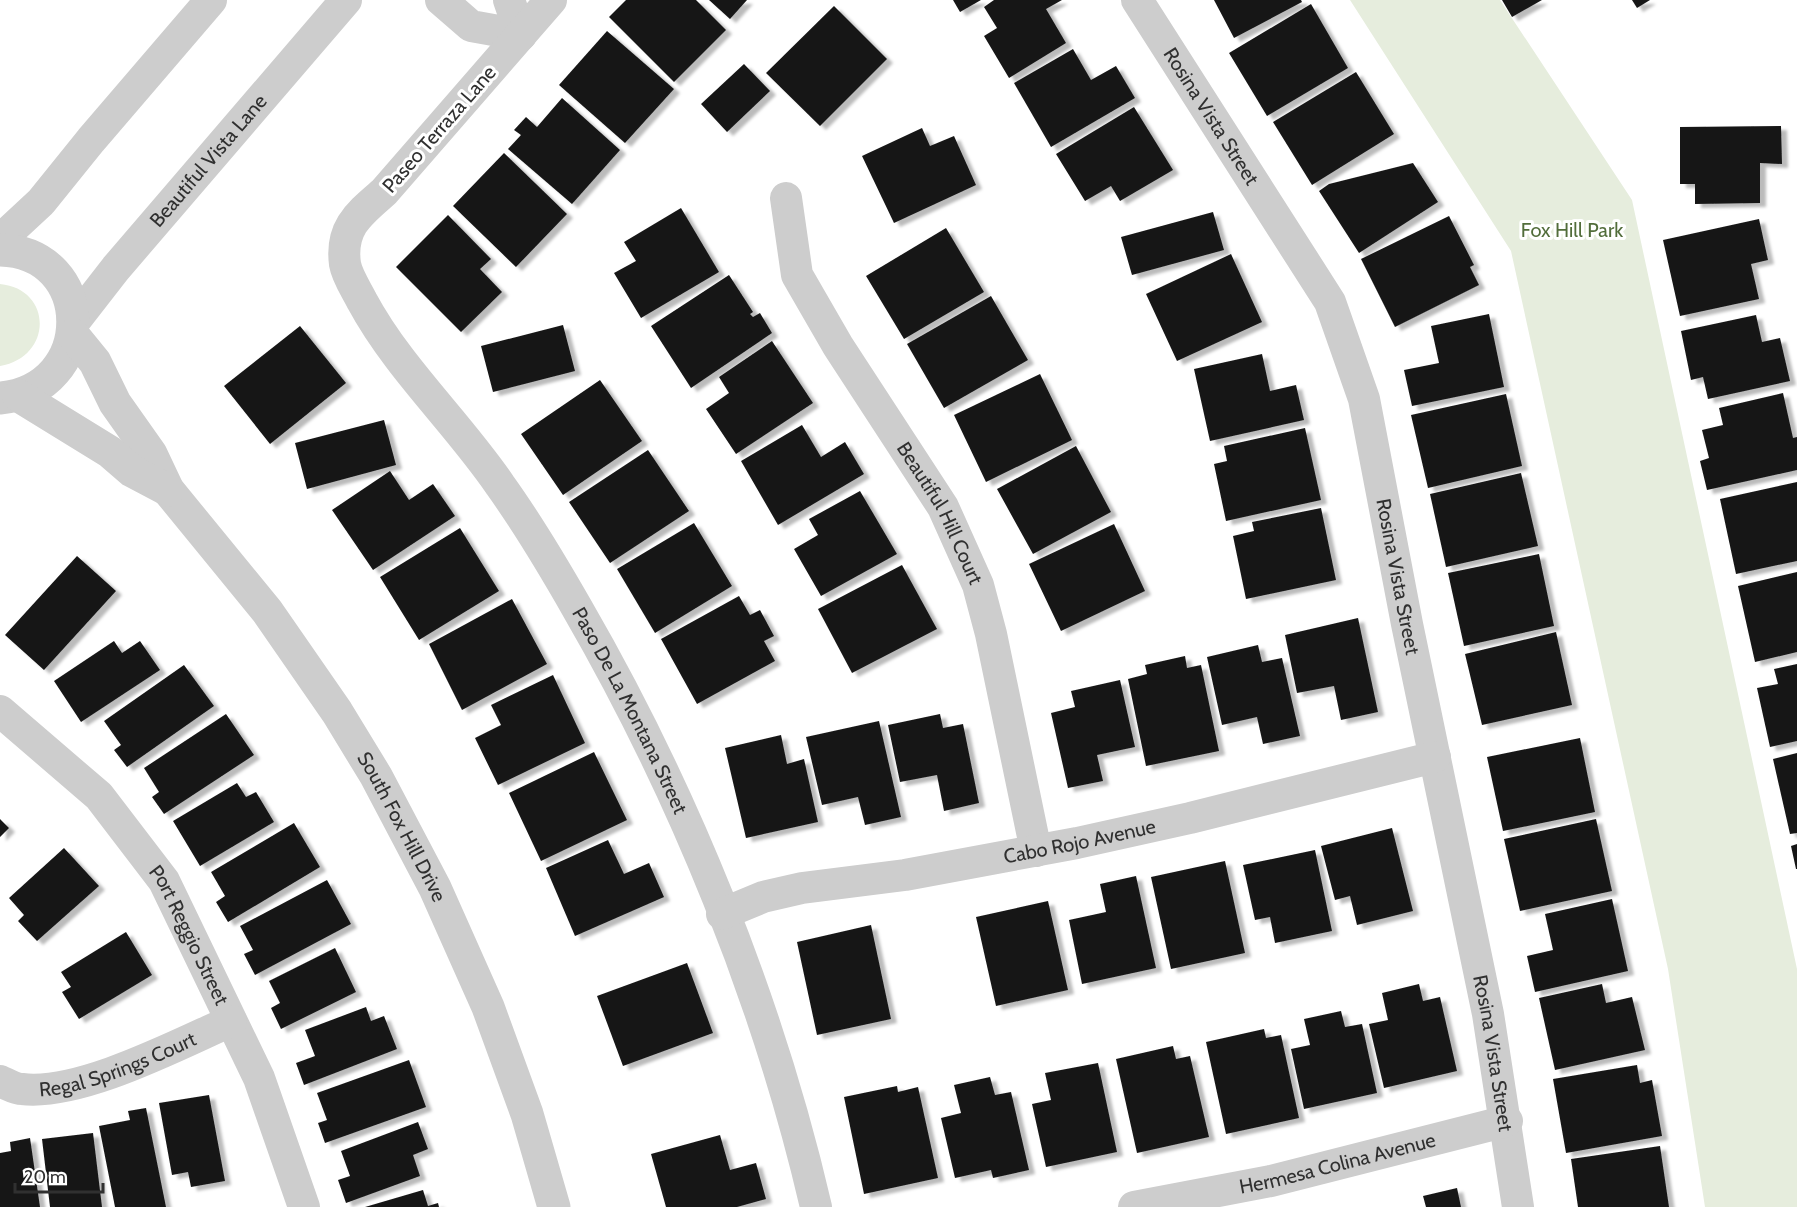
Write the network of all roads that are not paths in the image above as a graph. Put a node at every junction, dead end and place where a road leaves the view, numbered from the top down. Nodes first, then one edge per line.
1 (211, 0) edge
2 (346, 0) edge
3 (441, 0) edge
4 (509, 0) edge
5 (551, 0) edge
6 (1137, 0) edge
7 (521, 35) junction
8 (786, 198) dead end
9 (0, 240) edge
10 (0, 250) edge
11 (345, 264) joint
12 (74, 329) junction
13 (5, 398) edge
14 (168, 490) junction
15 (0, 711) edge
16 (1435, 757) junction
17 (1036, 851) junction
18 (722, 914) junction
19 (231, 1021) junction
20 (0, 1081) edge
21 (1507, 1121) junction
22 (304, 1207) edge
23 (554, 1207) edge
24 (816, 1207) edge
25 (1134, 1207) edge
26 (1518, 1207) edge

1 - 9 street
2 - 12 street, Beautiful Vista Lane
3 - 7 street
4 - 7 street
5 - 7 street, Paseo Terraza Lane
6 - 16 street, Rosina Vista Street
7 - 11 street, Paseo Terraza Lane
8 - 17 street, Beautiful Hill Court
10 - 12 street
11 - 18 street, Paso De La Montana Street
12 - 13 street
12 - 14 street, South Fox Hill Drive
13 - 14 street, South Fox Hill Drive
14 - 23 street, South Fox Hill Drive
15 - 19 street, Port Reggio Street
16 - 17 street, Cabo Rojo Avenue
16 - 21 street, Rosina Vista Street
17 - 18 street, Cabo Rojo Avenue
18 - 24 street, Paso De La Montana Street
19 - 20 street, Regal Springs Court
19 - 22 street, Port Reggio Street
21 - 25 street, Hermesa Colina Avenue
21 - 26 street, Rosina Vista Street

